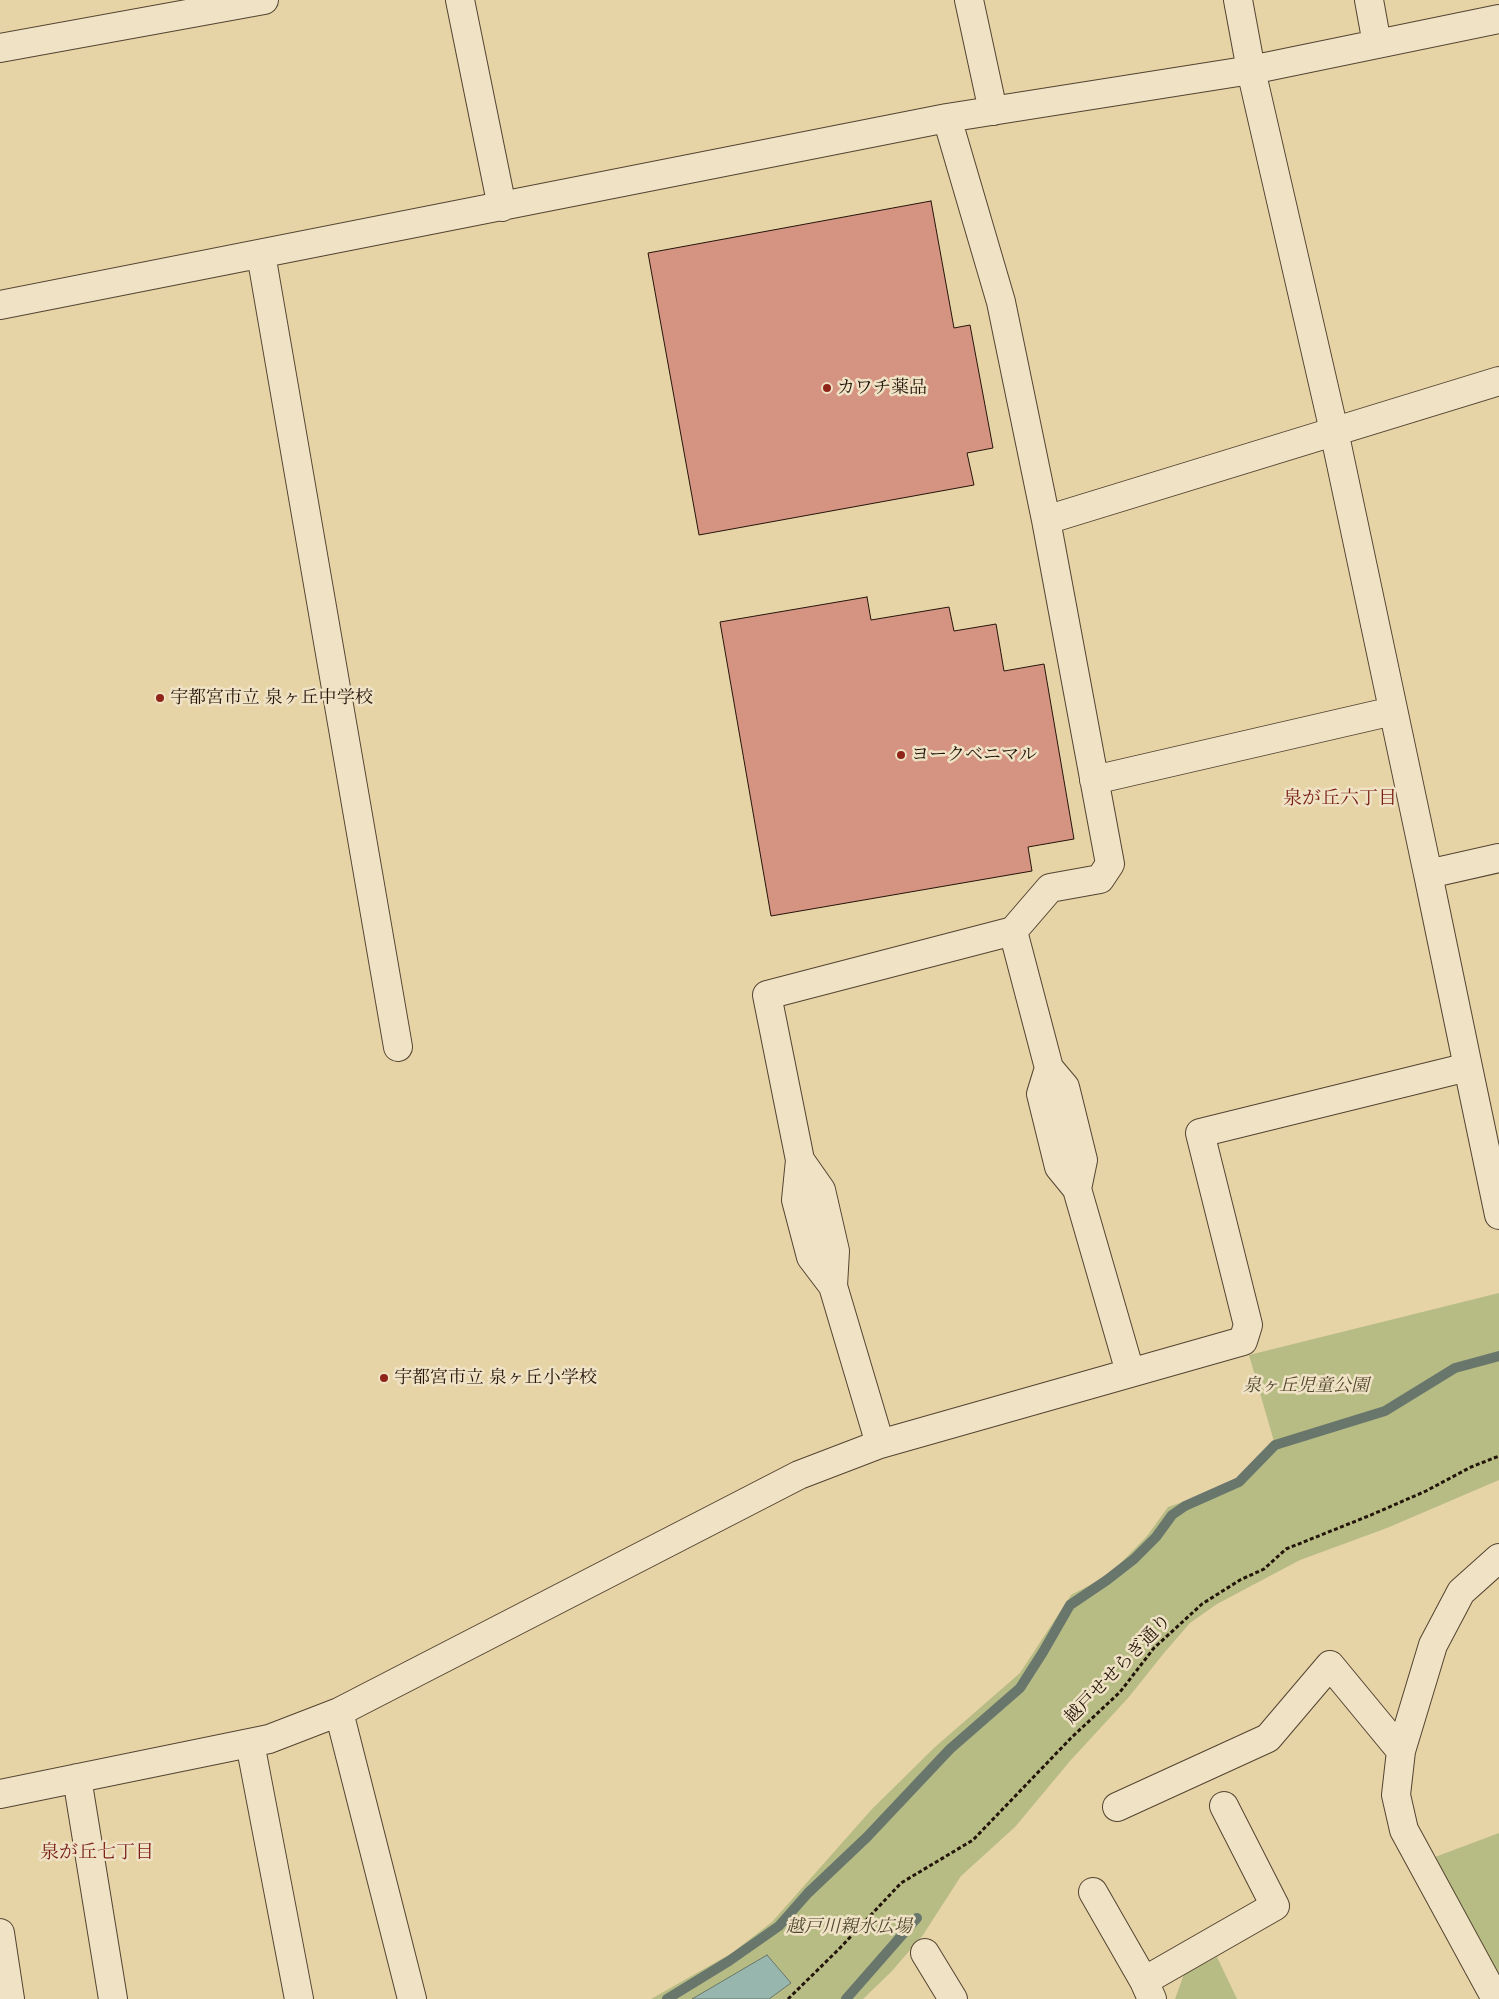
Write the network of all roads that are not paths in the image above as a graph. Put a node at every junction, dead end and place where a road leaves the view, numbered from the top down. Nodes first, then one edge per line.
1 (264, 0) edge
2 (460, 0) edge
3 (969, 0) edge
4 (1238, 0) edge
5 (1369, 0) edge
6 (1499, 19) edge
7 (1376, 44) junction
8 (0, 48) edge
9 (1251, 70) junction
10 (993, 111) junction
11 (947, 118) junction
12 (502, 207) junction
13 (261, 254) junction
14 (0, 305) edge
15 (1499, 381) edge
16 (1334, 431) junction
17 (1046, 520) junction
18 (1393, 711) junction
19 (1094, 780) junction
20 (1499, 858) edge
21 (1428, 874) junction
22 (1014, 931) junction
23 (398, 1048) dead end
24 (1468, 1068) junction
25 (1499, 1215) edge
26 (1130, 1372) junction
27 (880, 1444) junction
28 (1499, 1558) edge
29 (339, 1712) junction
30 (250, 1743) junction
31 (1401, 1751) junction
32 (77, 1778) junction
33 (0, 1794) edge
34 (1224, 1806) dead end
35 (1118, 1807) dead end
36 (1093, 1892) dead end
37 (0, 1933) edge
38 (925, 1953) dead end
39 (1148, 1990) edge
40 (10, 1999) edge
41 (113, 1999) edge
42 (299, 1999) edge
43 (412, 1999) edge
44 (953, 1999) edge
45 (1496, 1999) edge

1 - 8 street
2 - 12 street
3 - 10 street
4 - 9 street
5 - 7 street
6 - 7 street
7 - 9 street
9 - 10 street
9 - 16 street
10 - 11 street
11 - 12 street
11 - 17 street
12 - 13 street
13 - 14 street
13 - 23 street
15 - 16 street
16 - 17 street
16 - 18 street
17 - 19 street
18 - 19 street
18 - 21 street
19 - 22 street
20 - 21 street
21 - 24 street
22 - 26 street
22 - 27 street
24 - 25 street
24 - 26 street
26 - 27 street
27 - 29 street
28 - 31 street
29 - 30 street
29 - 43 street
30 - 32 street
30 - 42 street
31 - 35 street
31 - 45 street
32 - 33 street
32 - 41 street
34 - 39 street
36 - 39 street
37 - 40 street
38 - 44 street

